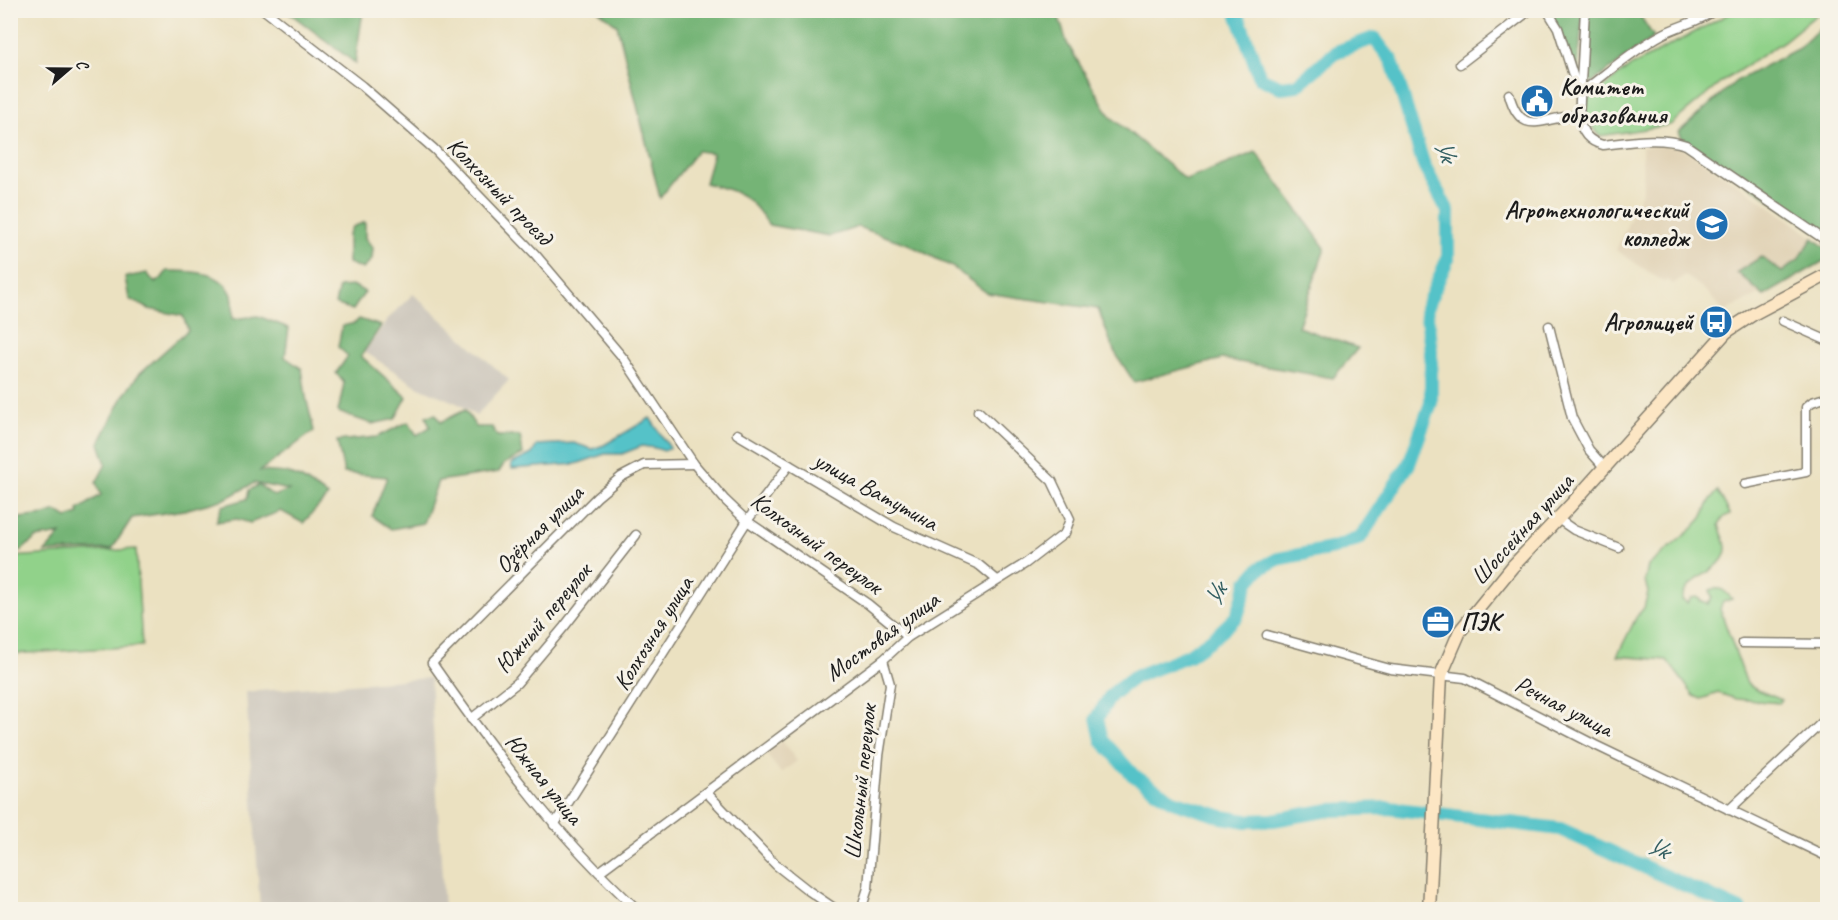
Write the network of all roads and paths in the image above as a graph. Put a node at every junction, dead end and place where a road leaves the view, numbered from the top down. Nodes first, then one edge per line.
1 (264, 10) edge
2 (1530, 10) edge
3 (1546, 10) edge
4 (1585, 10) edge
5 (1714, 10) edge
6 (1460, 64) dead end
7 (1509, 94) dead end
8 (1579, 94) junction
9 (1579, 116) junction
10 (1827, 242) edge
11 (1827, 274) edge
12 (1783, 321) dead end
13 (1549, 326) dead end
14 (601, 332) joint
15 (1827, 341) edge
16 (1827, 398) edge
17 (978, 411) dead end
18 (737, 434) dead end
19 (694, 464) junction
20 (789, 465) junction
21 (1605, 468) junction
22 (1745, 484) dead end
23 (1558, 519) junction
24 (747, 521) junction
25 (636, 535) dead end
26 (1619, 548) dead end
27 (997, 580) junction
28 (1267, 635) dead end
29 (908, 638) junction
30 (1742, 643) dead end
31 (1827, 644) edge
32 (883, 660) junction
33 (432, 663) joint
34 (1442, 675) junction
35 (1827, 717) edge
36 (471, 719) junction
37 (706, 792) junction
38 (1729, 810) junction
39 (554, 825) junction
40 (1827, 857) edge
41 (599, 872) junction
42 (638, 909) edge
43 (837, 909) edge
44 (861, 909) edge
45 (1429, 909) edge

1 - 14 street, Колхозный проезд
2 - 6 street
3 - 8 street
4 - 8 street
5 - 8 street
7 - 9 street
8 - 9 street
9 - 10 street
11 - 21 main road, Шоссейная улица
12 - 15 street
13 - 21 street
14 - 19 street, Колхозный переулок
16 - 22 street
17 - 27 street, Мостовая улица
18 - 20 street, улица Ватутина
19 - 24 street, Колхозный переулок
19 - 33 street, Озёрная улица
20 - 24 street, Колхозная улица
20 - 27 street, улица Ватутина
21 - 23 main road, Шоссейная улица
23 - 26 street
23 - 34 main road, Шоссейная улица
24 - 29 street, Колхозный переулок
24 - 39 street, Колхозная улица
25 - 36 street, Южный переулок
27 - 29 street, Мостовая улица
28 - 34 street, Речная улица
29 - 32 street, Мостовая улица
30 - 31 street
32 - 37 street, Мостовая улица
32 - 44 street, Школьный переулок
33 - 36 street, Южная улица
34 - 38 street, Речная улица
34 - 45 main road, Шоссейная улица
35 - 38 street
36 - 39 street, Южная улица
37 - 41 street, Мостовая улица
37 - 43 street
38 - 40 street, Речная улица
39 - 41 street, Южная улица
41 - 42 street, Южная улица

